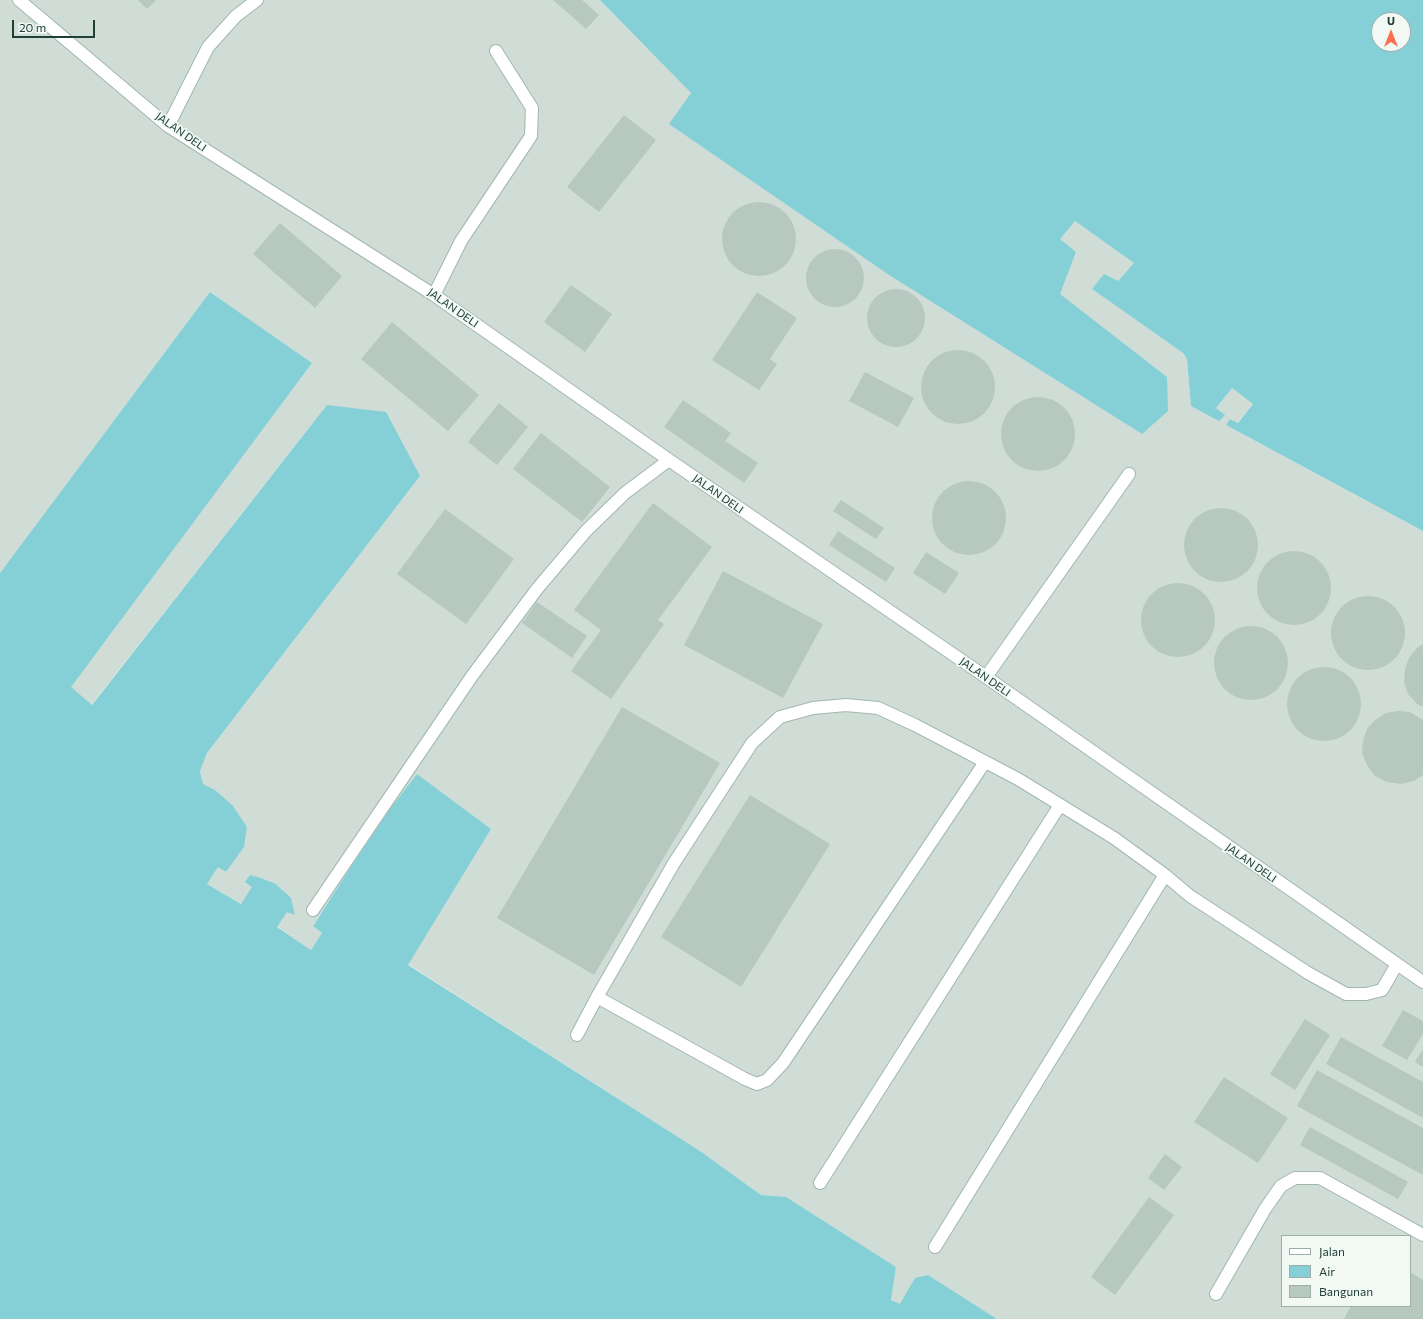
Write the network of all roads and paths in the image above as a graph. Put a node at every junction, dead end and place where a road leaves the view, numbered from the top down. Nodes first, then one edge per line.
1 (19, 0) edge
2 (257, 0) edge
3 (496, 51) dead end
4 (168, 126) junction
5 (434, 295) junction
6 (669, 460) junction
7 (1129, 474) dead end
8 (986, 677) junction
9 (985, 762) junction
10 (1060, 805) junction
11 (1165, 875) junction
12 (313, 910) dead end
13 (1397, 964) junction
14 (1423, 982) edge
15 (597, 997) junction
16 (577, 1035) dead end
17 (820, 1183) dead end
18 (1423, 1235) edge
19 (935, 1247) dead end
20 (1216, 1294) dead end

1 - 4 lane, JALAN DELI
2 - 4 lane
3 - 5 lane
4 - 5 lane, JALAN DELI
5 - 6 lane, JALAN DELI
6 - 8 lane, JALAN DELI
6 - 12 lane
7 - 8 lane
8 - 13 lane, JALAN DELI
9 - 10 lane
9 - 15 lane
9 - 15 lane
10 - 11 lane
10 - 17 lane
11 - 13 lane
11 - 19 lane
13 - 14 lane, JALAN DELI
15 - 16 lane
18 - 20 lane

